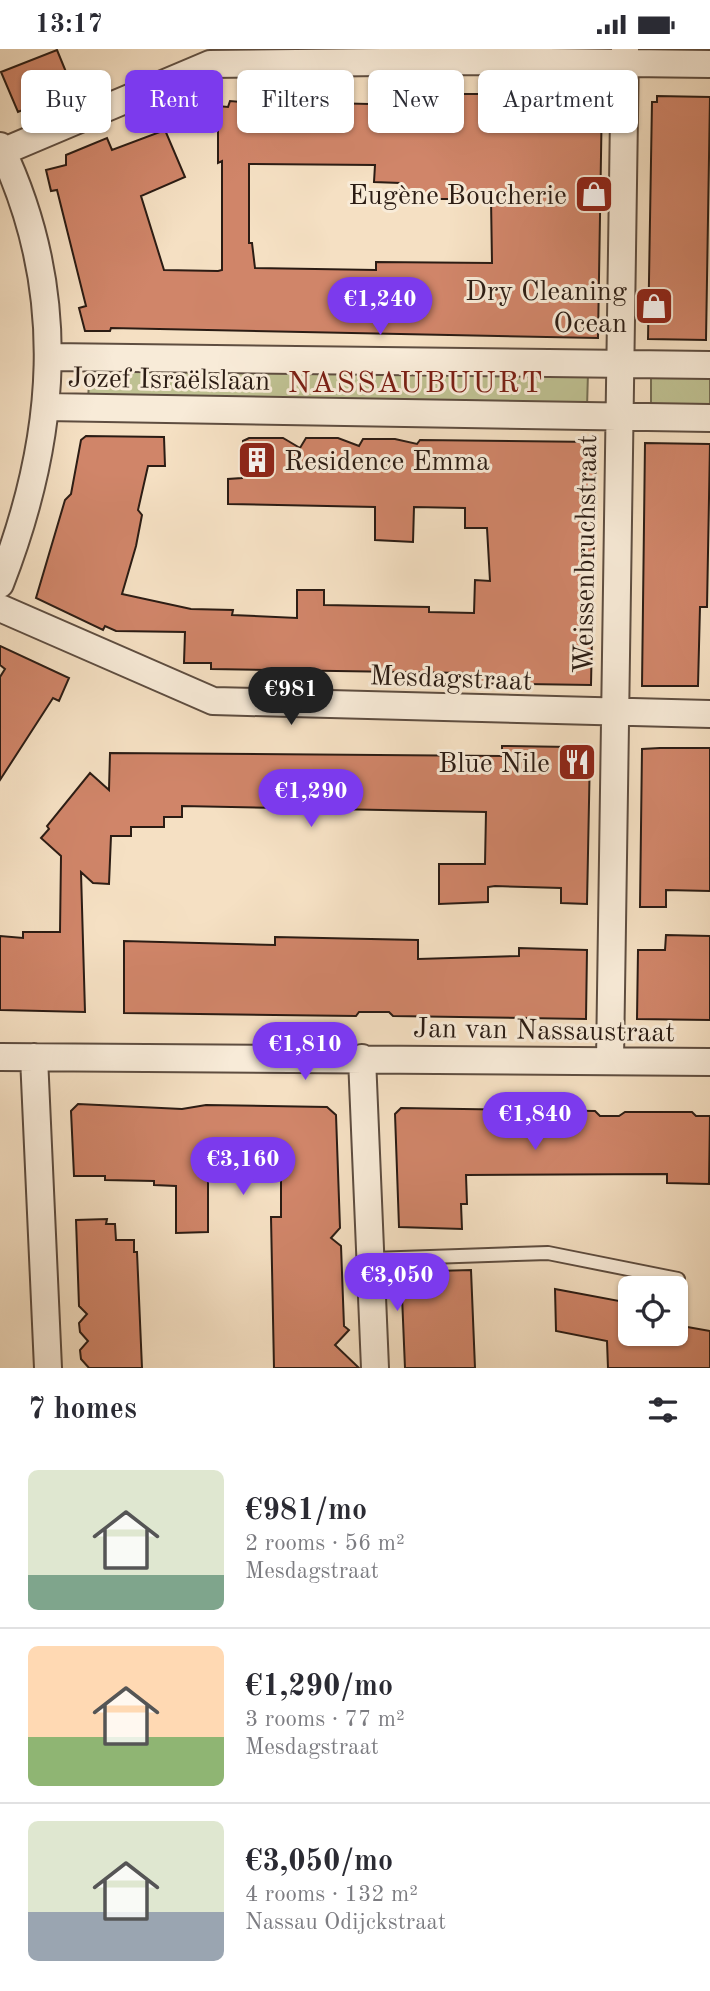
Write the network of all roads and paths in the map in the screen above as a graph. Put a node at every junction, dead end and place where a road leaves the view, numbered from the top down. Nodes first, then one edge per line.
1 (624, 56) edge
2 (710, 64) edge
3 (1, 149) edge
4 (50, 358) junction
5 (618, 363) junction
6 (710, 365) edge
7 (46, 407) junction
8 (617, 416) junction
9 (710, 418) edge
10 (0, 585) edge
11 (0, 608) edge
12 (613, 713) junction
13 (710, 714) edge
14 (0, 1057) edge
15 (34, 1057) junction
16 (362, 1058) junction
17 (610, 1060) junction
18 (710, 1062) edge
19 (372, 1259) junction
20 (662, 1276) edge
21 (48, 1368) edge
22 (375, 1368) edge

1 - 2 street
1 - 3 street
1 - 5 street, Weissenbruchstraat
3 - 4 street
4 - 5 street, Jozef Israëlslaan
4 - 7 street
5 - 6 street, Jozef Israëlslaan
5 - 8 street, Weissenbruchstraat
7 - 8 street, Jozef Israëlslaan
7 - 10 street
8 - 9 street, Jozef Israëlslaan
8 - 12 street, Weissenbruchstraat
11 - 12 street, Mesdagstraat
12 - 13 street, Mesdagstraat
12 - 17 street, Weissenbruchstraat
14 - 15 street, Jan van Nassaustraat
15 - 16 street, Jan van Nassaustraat
15 - 21 street
16 - 17 street, Jan van Nassaustraat
16 - 19 street
17 - 18 street, Jan van Nassaustraat
19 - 20 lane
19 - 22 street

